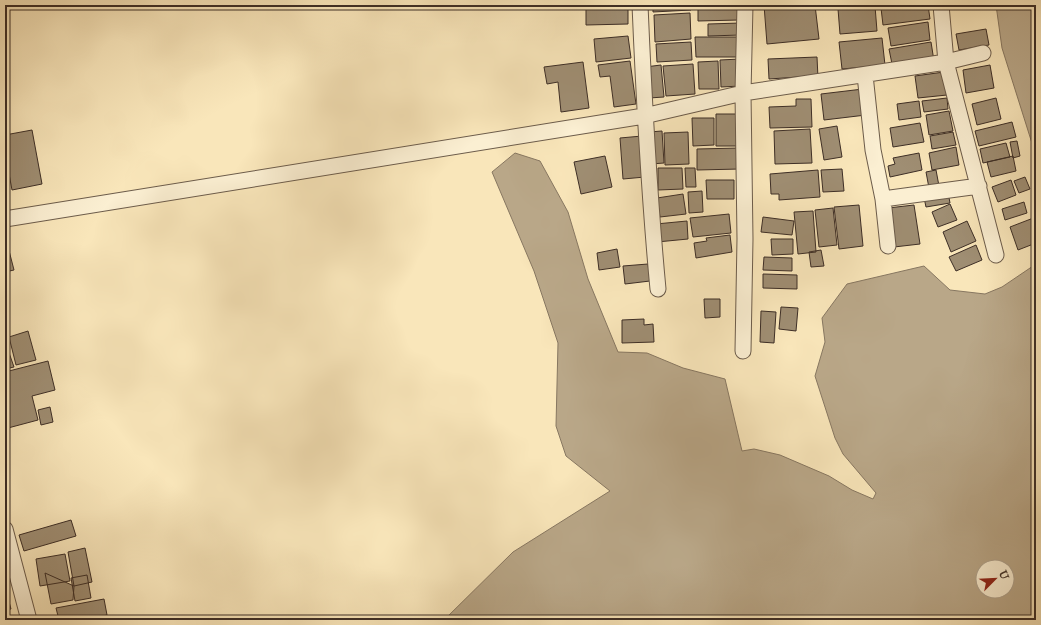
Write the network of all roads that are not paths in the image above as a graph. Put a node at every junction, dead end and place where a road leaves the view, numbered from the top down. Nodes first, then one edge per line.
1 (640, 5) edge
2 (745, 5) edge
3 (941, 5) edge
4 (983, 53) dead end
5 (946, 62) junction
6 (865, 75) junction
7 (743, 93) junction
8 (644, 116) junction
9 (979, 186) junction
10 (883, 200) junction
11 (10, 218) edge
12 (888, 246) dead end
13 (996, 255) dead end
14 (658, 289) dead end
15 (742, 351) dead end
16 (5, 529) edge
17 (29, 620) edge

1 - 8 street
2 - 7 street
3 - 5 street
4 - 5 street
5 - 6 street
5 - 9 street
6 - 7 street
6 - 10 street
7 - 8 street
7 - 15 street
8 - 11 street
8 - 14 street
9 - 10 street
9 - 13 street
10 - 12 street
16 - 17 street

